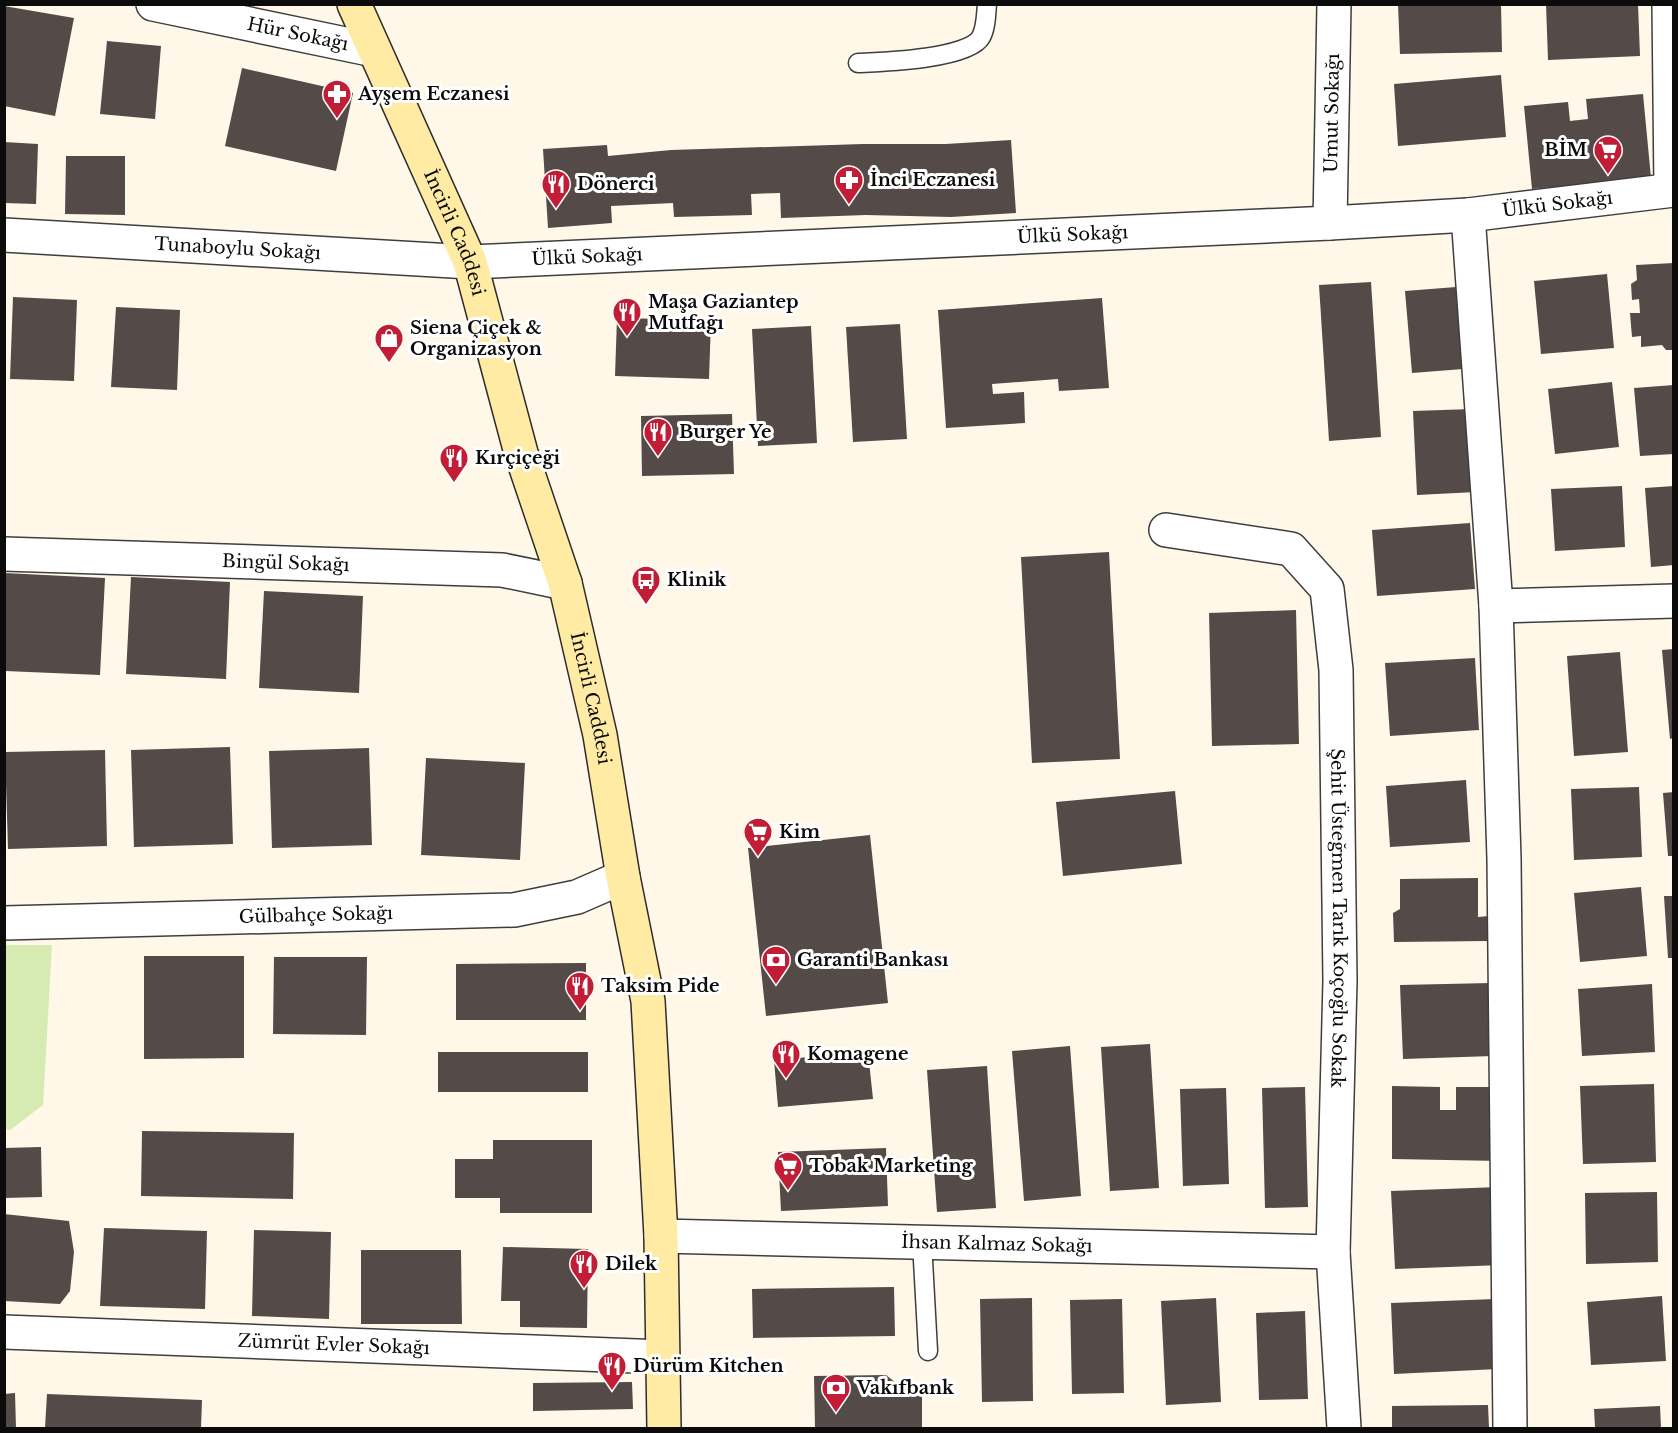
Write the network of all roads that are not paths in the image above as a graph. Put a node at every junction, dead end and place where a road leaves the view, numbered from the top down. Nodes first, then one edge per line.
1 (153, 4) edge
2 (354, 4) edge
3 (987, 4) edge
4 (1334, 4) edge
5 (1669, 4) edge
6 (374, 50) junction
7 (858, 63) dead end
8 (1672, 190) edge
9 (1468, 215) junction
10 (1330, 224) junction
11 (4, 235) edge
12 (470, 262) junction
13 (1166, 531) dead end
14 (4, 554) edge
15 (565, 584) junction
16 (1674, 601) edge
17 (1496, 606) junction
18 (623, 877) junction
19 (4, 923) edge
20 (661, 1236) junction
21 (922, 1242) junction
22 (1333, 1252) junction
23 (4, 1332) edge
24 (928, 1351) dead end
25 (663, 1357) junction
26 (664, 1428) edge
27 (1344, 1428) edge
28 (1510, 1428) edge

1 - 6 street, Hür Sokağı
2 - 6 main road, İncirli Caddesi
3 - 7 lane
4 - 10 street, Umut Sokağı
5 - 8 street
6 - 12 main road, İncirli Caddesi
8 - 9 street, Ülkü Sokağı
9 - 10 street, Ülkü Sokağı
9 - 17 street
10 - 12 street, Ülkü Sokağı
11 - 12 street, Tunaboylu Sokağı
12 - 15 main road, İncirli Caddesi
13 - 22 street, Şehit Üsteğmen Tarık Koçoğlu Sokak
14 - 15 street, Bingül Sokağı
15 - 18 main road, İncirli Caddesi
16 - 17 street
17 - 28 street
18 - 19 street, Gülbahçe Sokağı
18 - 20 main road, İncirli Caddesi
20 - 21 street, İhsan Kalmaz Sokağı
20 - 25 main road, İncirli Caddesi
21 - 22 street, İhsan Kalmaz Sokağı
21 - 24 lane
22 - 27 street, Şehit Üsteğmen Tarık Koçoğlu Sokak
23 - 25 street, Zümrüt Evler Sokağı
25 - 26 main road, İncirli Caddesi

